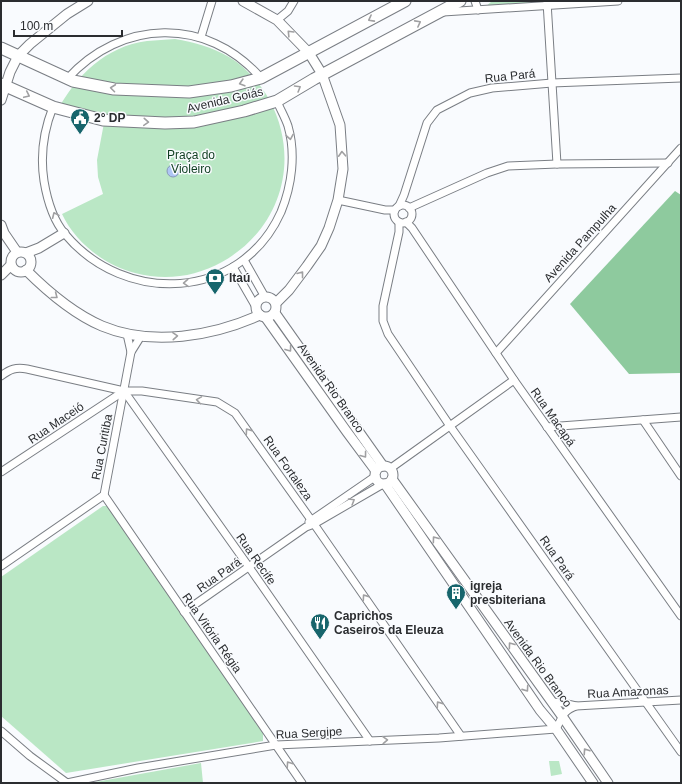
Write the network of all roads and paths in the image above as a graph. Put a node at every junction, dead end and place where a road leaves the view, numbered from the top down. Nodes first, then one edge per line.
1 (88, 1) edge
2 (212, 1) edge
3 (243, 1) edge
4 (294, 1) edge
5 (406, 1) edge
6 (460, 1) edge
7 (475, 1) edge
8 (618, 1) edge
9 (548, 3) edge
10 (386, 6) edge
11 (478, 10) junction
12 (437, 13) junction
13 (278, 20) junction
14 (201, 37) junction
15 (1, 48) edge
16 (309, 53) junction
17 (18, 56) junction
18 (322, 74) junction
19 (261, 78) junction
20 (681, 78) edge
21 (68, 80) junction
22 (552, 83) junction
23 (4, 85) edge
24 (1, 100) edge
25 (277, 101) junction
26 (53, 107) junction
27 (681, 148) edge
28 (668, 163) junction
29 (557, 164) junction
30 (338, 200) junction
31 (404, 216) junction
32 (1, 225) edge
33 (64, 234) junction
34 (24, 255) junction
35 (244, 260) junction
36 (233, 267) junction
37 (13, 268) junction
38 (26, 270) junction
39 (2, 274) edge
40 (265, 297) junction
41 (276, 303) junction
42 (261, 313) junction
43 (275, 313) junction
44 (127, 334) junction
45 (141, 336) junction
46 (131, 352) junction
47 (496, 353) junction
48 (1, 376) edge
49 (514, 380) junction
50 (124, 391) junction
51 (681, 417) edge
52 (643, 420) junction
53 (450, 426) junction
54 (547, 427) junction
55 (381, 470) junction
56 (1, 472) edge
57 (681, 476) edge
58 (387, 482) junction
59 (365, 484) junction
60 (370, 491) junction
61 (104, 495) junction
62 (313, 522) junction
63 (1, 566) edge
64 (249, 567) junction
65 (184, 612) junction
66 (681, 616) edge
67 (681, 700) edge
68 (552, 702) junction
69 (645, 702) junction
70 (576, 706) junction
71 (562, 716) junction
72 (556, 730) junction
73 (1, 731) edge
74 (461, 736) junction
75 (370, 741) junction
76 (276, 746) junction
77 (681, 752) edge
78 (67, 783) edge
79 (302, 783) edge
80 (593, 783) edge
81 (608, 783) edge

1 - 17 street
2 - 14 street
3 - 13 street
4 - 13 street
5 - 10 main road, Avenida Goiás
6 - 12 main road, Avenida Goiás
7 - 11 street
8 - 9 street
9 - 11 street
9 - 22 street
10 -> 16 main road, Avenida Goiás
11 - 12 street
18 -> 12 main road, Avenida Goiás
16 -> 13 street
14 - 19 street
14 - 21 street
15 - 17 main road, Avenida Goiás
16 - 18 street
16 - 19 main road, Avenida Goiás
17 - 21 main road, Avenida Goiás
17 - 23 street
25 -> 18 main road, Avenida Goiás
30 -> 18 street
19 -> 21 main road, Avenida Goiás
20 - 22 street, Rua Pará
22 - 29 street
22 - 31 street, Rua Pará
23 - 24 street
23 -> 26 main road, Avenida Goiás
26 -> 25 main road, Avenida Goiás
25 -> 35 street
33 -> 26 street
27 - 28 street, Avenida Pampulha
28 - 29 street
28 - 47 street, Avenida Pampulha
29 - 31 street
30 - 31 street
41 -> 30 street
31 - 47 street, Rua Macapá
31 - 53 street, Rua Pará
32 - 34 street
33 - 34 street
36 -> 33 street
34 - 37 street
34 - 38 street
35 - 36 street
35 - 40 street
36 - 42 street, Avenida Rio Branco
37 - 38 street
37 - 39 street
38 -> 44 street
40 - 41 street
40 - 42 street
41 - 43 street
42 - 43 street
45 -> 42 street
42 -> 55 street, Avenida Rio Branco
43 - 55 street, Avenida Rio Branco
44 - 45 street
44 - 46 street, Rua Curitiba
45 - 46 street, Rua Curitiba
46 - 50 street, Rua Curitiba
47 - 49 street, Rua Macapá
48 - 50 street, Rua Fortaleza
49 - 53 street, Rua Pará
49 - 54 street, Rua Macapá
50 - 56 street, Rua Maceió
50 - 61 street, Rua Curitiba
62 -> 50 street, Rua Fortaleza
50 - 64 street, Rua Recife
51 - 52 street
52 - 54 street
52 - 57 street
53 - 55 street, Rua Pará
53 - 69 street, Rua Pará
54 - 66 street, Rua Macapá
55 - 58 street
55 - 58 street
55 - 59 street, Rua Pará
58 - 60 street, Rua Pará
68 -> 58 street, Avenida Rio Branco
58 -> 72 street, Avenida Rio Branco
59 - 60 street
59 - 62 street, Rua Pará
62 -> 60 street, Rua Pará
61 - 63 street, Rua Curitiba
61 - 65 street, Rua Vitória Régia
62 - 64 street, Rua Pará
74 -> 62 street, Rua Fortaleza
64 - 65 street, Rua Pará
64 - 75 street, Rua Recife
65 - 76 street, Rua Vitória Régia
67 - 69 street, Rua Amazonas
68 - 70 street, Rua Amazonas
68 - 71 street, Avenida Rio Branco
69 - 70 street, Rua Amazonas
69 - 77 street, Rua Pará
70 - 71 street, Rua Amazonas
71 - 72 street
81 -> 71 street, Avenida Rio Branco
72 - 74 street, Rua Sergipe
72 - 80 street, Avenida Rio Branco
73 - 78 street
75 -> 74 street, Rua Sergipe
75 - 76 street, Rua Sergipe
76 - 78 street, Rua Sergipe
79 -> 76 street, Rua Vitória Régia

